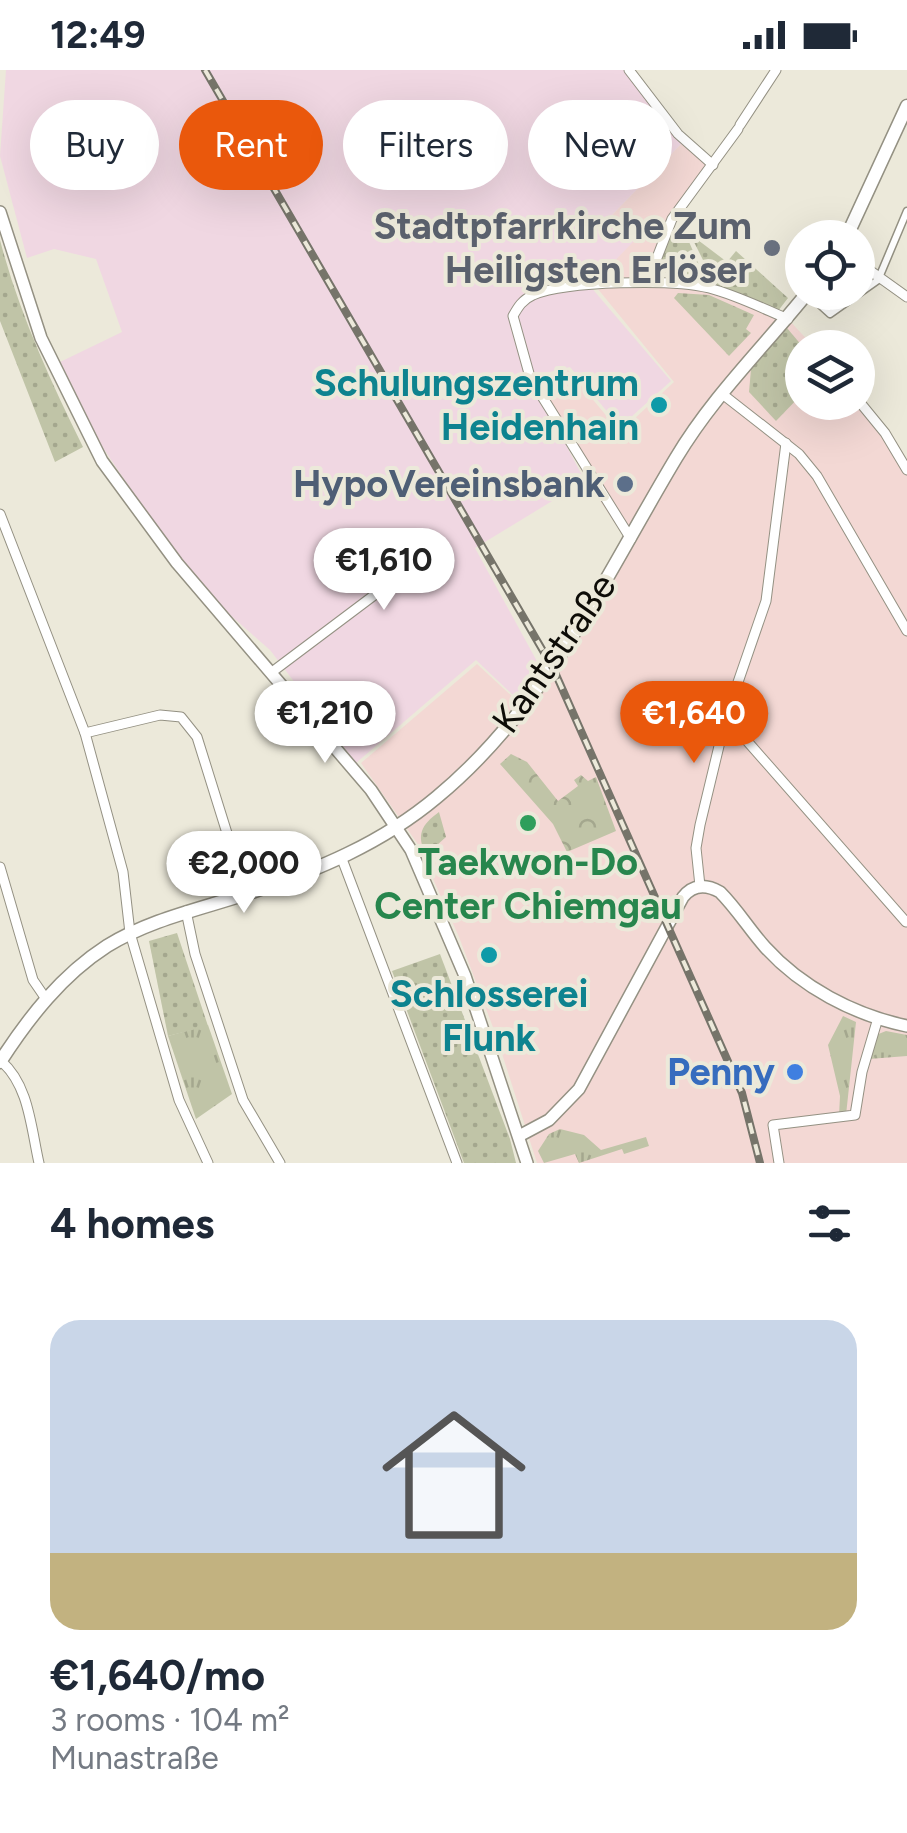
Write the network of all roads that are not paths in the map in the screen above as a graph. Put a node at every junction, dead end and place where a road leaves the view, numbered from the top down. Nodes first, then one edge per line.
1 (628, 70) edge
2 (776, 70) edge
3 (907, 106) edge
4 (714, 165) junction
5 (907, 211) edge
6 (0, 212) edge
7 (854, 220) edge
8 (875, 273) edge
9 (880, 276) junction
10 (875, 280) edge
11 (641, 282) junction
12 (907, 296) edge
13 (794, 310) edge
14 (788, 318) junction
15 (720, 393) junction
16 (874, 420) edge
17 (786, 444) junction
18 (907, 470) edge
19 (0, 514) edge
20 (631, 539) junction
21 (401, 575) dead end
22 (907, 631) edge
23 (272, 672) junction
24 (726, 716) junction
25 (85, 733) junction
26 (396, 826) junction
27 (342, 859) junction
28 (0, 867) edge
29 (700, 886) junction
30 (246, 894) junction
31 (186, 912) junction
32 (906, 922) edge
33 (130, 933) junction
34 (46, 1000) junction
35 (878, 1018) junction
36 (907, 1026) edge
37 (6, 1039) edge
38 (0, 1062) edge
39 (519, 1136) junction
40 (39, 1163) edge
41 (208, 1163) edge
42 (280, 1163) edge
43 (456, 1163) edge
44 (527, 1163) edge
45 (780, 1163) edge

1 - 4 street
2 - 4 street
3 - 7 main road
4 - 11 street
5 - 9 street
6 - 23 street
8 - 9 street
9 - 10 street
9 - 12 street
11 - 14 street
11 - 20 street
13 - 14 main road, Kantstraße
14 - 15 main road, Kantstraße
15 - 17 street
15 - 20 main road, Kantstraße
16 - 18 street
17 - 22 street
17 - 24 street
19 - 25 street
20 - 26 main road, Kantstraße
21 - 23 street
23 - 26 street
24 - 29 street
24 - 32 street
25 - 30 street
25 - 33 street
26 - 27 main road, Kantstraße
26 - 39 street
27 - 30 main road, Kantstraße
27 - 43 street
28 - 34 street
29 - 35 street
29 - 39 street
30 - 31 main road, Kantstraße
31 - 33 main road, Kantstraße
31 - 42 street
33 - 34 main road, Kantstraße
33 - 41 street
34 - 37 main road, Kantstraße
35 - 36 street
35 - 45 street
37 - 38 main road, Kantstraße
38 - 40 street
39 - 44 street

